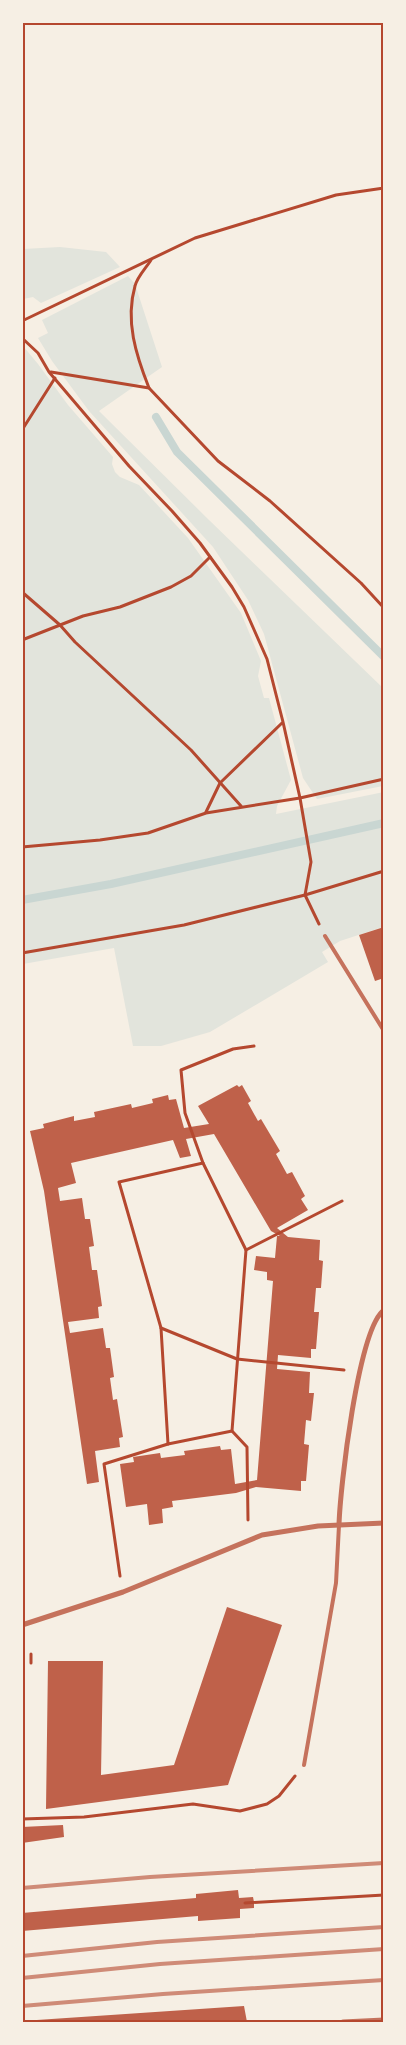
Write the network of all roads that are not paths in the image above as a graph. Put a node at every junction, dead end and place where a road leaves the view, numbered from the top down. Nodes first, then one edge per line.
1 (325, 936) road end
2 (384, 1031) edge
3 (384, 1310) edge
4 (384, 1523) edge
5 (339, 1525) junction
6 (22, 1625) edge
7 (304, 1765) road end
8 (383, 2020) edge
9 (343, 2022) edge

1 - 2 lane
3 - 5 street
4 - 5 street
5 - 6 street
5 - 7 lane
8 - 9 street

